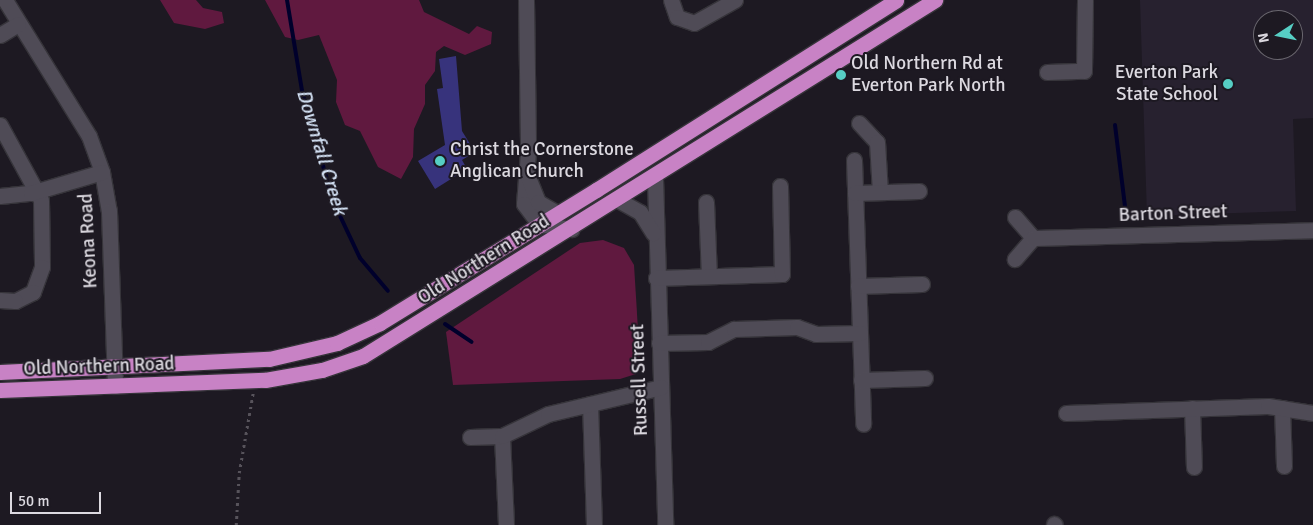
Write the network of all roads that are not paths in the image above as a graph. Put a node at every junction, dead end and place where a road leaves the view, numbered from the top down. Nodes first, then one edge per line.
1 (5, 0) edge
2 (526, 0) edge
3 (671, 0) edge
4 (735, 0) edge
5 (896, 0) edge
6 (935, 0) edge
7 (1085, 0) edge
8 (18, 24) junction
9 (0, 35) edge
10 (1047, 72) dead end
11 (859, 123) dead end
12 (0, 124) edge
13 (854, 160) dead end
14 (102, 172) junction
15 (528, 177) junction
16 (655, 178) junction
17 (780, 186) dead end
18 (38, 191) junction
19 (919, 191) dead end
20 (880, 192) junction
21 (855, 193) junction
22 (0, 196) edge
23 (618, 200) junction
24 (706, 202) dead end
25 (557, 213) junction
26 (1015, 217) dead end
27 (539, 224) junction
28 (572, 229) junction
29 (1313, 230) edge
30 (653, 233) junction
31 (1033, 238) junction
32 (1015, 258) dead end
33 (709, 276) junction
34 (656, 278) junction
35 (922, 284) dead end
36 (858, 286) junction
37 (0, 300) edge
38 (860, 333) junction
39 (660, 343) junction
40 (114, 365) junction
41 (0, 372) edge
42 (925, 378) dead end
43 (861, 380) junction
44 (114, 386) junction
45 (661, 387) junction
46 (0, 390) edge
47 (590, 404) junction
48 (1192, 408) junction
49 (1282, 408) junction
50 (1066, 412) dead end
51 (1313, 413) edge
52 (863, 424) dead end
53 (502, 436) junction
54 (470, 437) dead end
55 (1284, 466) dead end
56 (1194, 467) dead end
57 (506, 525) edge
58 (594, 525) edge
59 (665, 525) edge

1 - 8 street, Keona Road
2 - 15 street
3 - 4 street
5 - 25 highway, Old Northern Road
6 - 16 highway, Old Northern Road
7 - 10 street
8 - 9 street
8 - 14 street, Keona Road
11 - 20 street
12 - 18 street
13 - 21 street
14 - 18 street
14 - 40 street, Keona Road
15 - 25 street
15 - 27 street
16 - 23 highway, Old Northern Road
16 - 30 street, Russell Street
17 - 33 street
18 - 22 street
18 - 37 street
19 - 20 street
20 - 21 street
21 - 36 street
23 - 28 highway, Old Northern Road
23 - 30 street, Russell Street
24 - 33 street
25 - 27 highway, Old Northern Road
26 - 31 street
27 - 28 street
27 - 40 highway, Old Northern Road
28 - 44 highway, Old Northern Road
29 - 31 street, Barton Street
30 - 34 street, Russell Street
31 - 32 street
33 - 34 street
34 - 39 street, Russell Street
35 - 36 street
36 - 38 street
38 - 39 street
38 - 43 street
39 - 45 street, Russell Street
40 - 41 highway, Old Northern Road
40 - 44 street, Keona Road
42 - 43 street
43 - 52 street
44 - 46 highway, Old Northern Road
45 - 47 street
45 - 59 street, Russell Street
47 - 53 street
47 - 58 street
48 - 49 street
48 - 50 street
48 - 56 street
49 - 51 street
49 - 55 street
53 - 54 street
53 - 57 street

